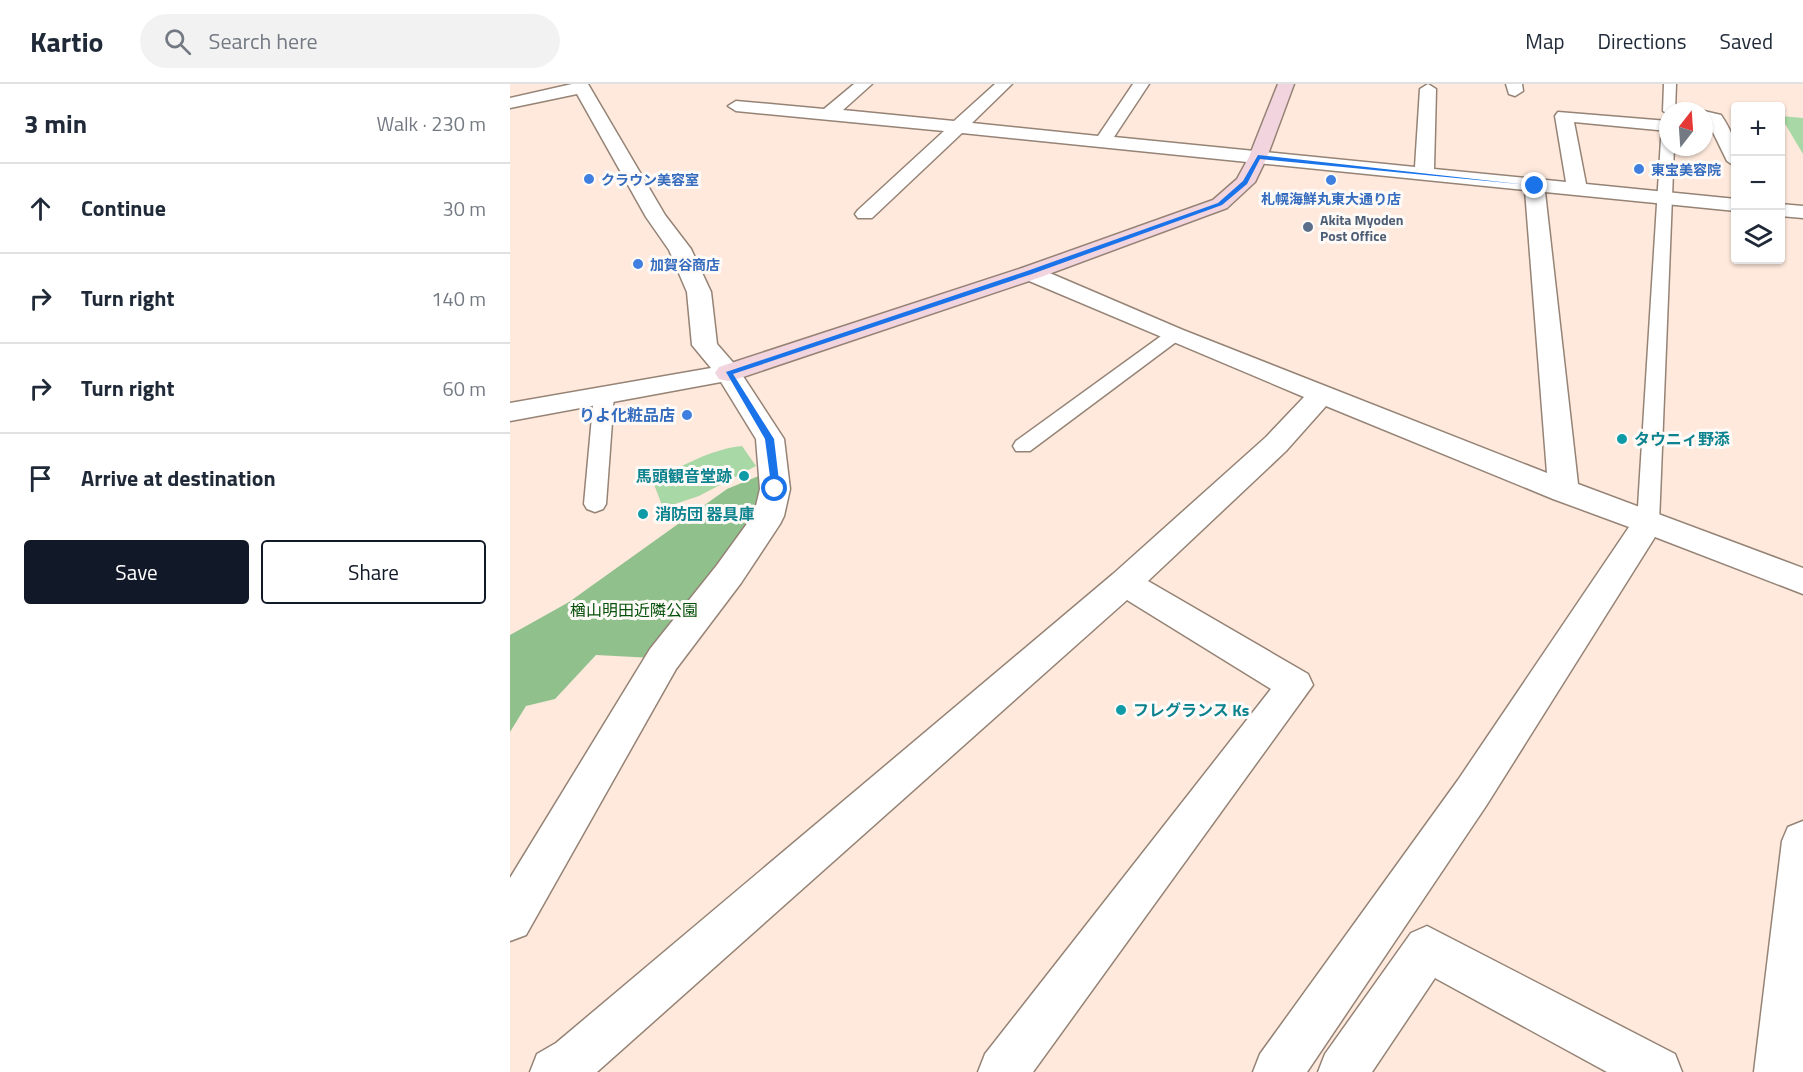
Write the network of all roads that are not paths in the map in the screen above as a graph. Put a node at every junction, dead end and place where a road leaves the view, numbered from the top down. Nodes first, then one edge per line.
1 (864, 84) edge
2 (1004, 84) edge
3 (1141, 84) edge
4 (1286, 84) edge
5 (1670, 84) edge
6 (581, 86) edge
7 (1428, 89) dead end
8 (1669, 102) edge
9 (510, 103) edge
10 (736, 106) dead end
11 (828, 114) junction
12 (1713, 118) edge
13 (1659, 124) edge
14 (959, 127) junction
15 (1103, 141) junction
16 (1666, 156) edge
17 (1734, 156) edge
18 (1258, 157) junction
19 (1424, 173) junction
20 (1535, 186) junction
21 (1577, 189) junction
22 (1664, 197) junction
23 (1731, 204) edge
24 (1785, 210) edge
25 (1803, 212) edge
26 (865, 214) dead end
27 (1030, 273) junction
28 (1174, 335) junction
29 (728, 373) junction
30 (1322, 394) junction
31 (604, 395) junction
32 (510, 412) edge
33 (1023, 446) dead end
34 (1564, 492) junction
35 (595, 504) dead end
36 (1648, 524) junction
37 (1803, 580) edge
38 (1125, 583) junction
39 (1803, 841) edge
40 (510, 919) edge
41 (555, 1072) edge
42 (1004, 1072) edge
43 (1278, 1072) edge
44 (1343, 1072) edge
45 (1657, 1072) edge
46 (1779, 1072) edge

1 - 11 street
2 - 14 street
3 - 15 street
4 - 18 street
5 - 8 lane
6 - 9 street
6 - 29 street
7 - 19 street
10 - 11 street
11 - 14 street
12 - 17 street
13 - 21 street
14 - 15 street
14 - 26 street
15 - 18 street
16 - 22 lane
18 - 19 street
18 - 27 street
19 - 20 street
20 - 21 street
20 - 34 street
21 - 22 street
22 - 23 street
22 - 36 lane
24 - 25 street
27 - 28 street
27 - 29 street
28 - 30 street
28 - 33 lane
29 - 31 street
29 - 40 street
30 - 34 street
30 - 38 street
31 - 32 street
31 - 35 lane
34 - 36 street
36 - 37 street
36 - 43 street
38 - 41 street
38 - 42 street
39 - 46 street
44 - 45 street

